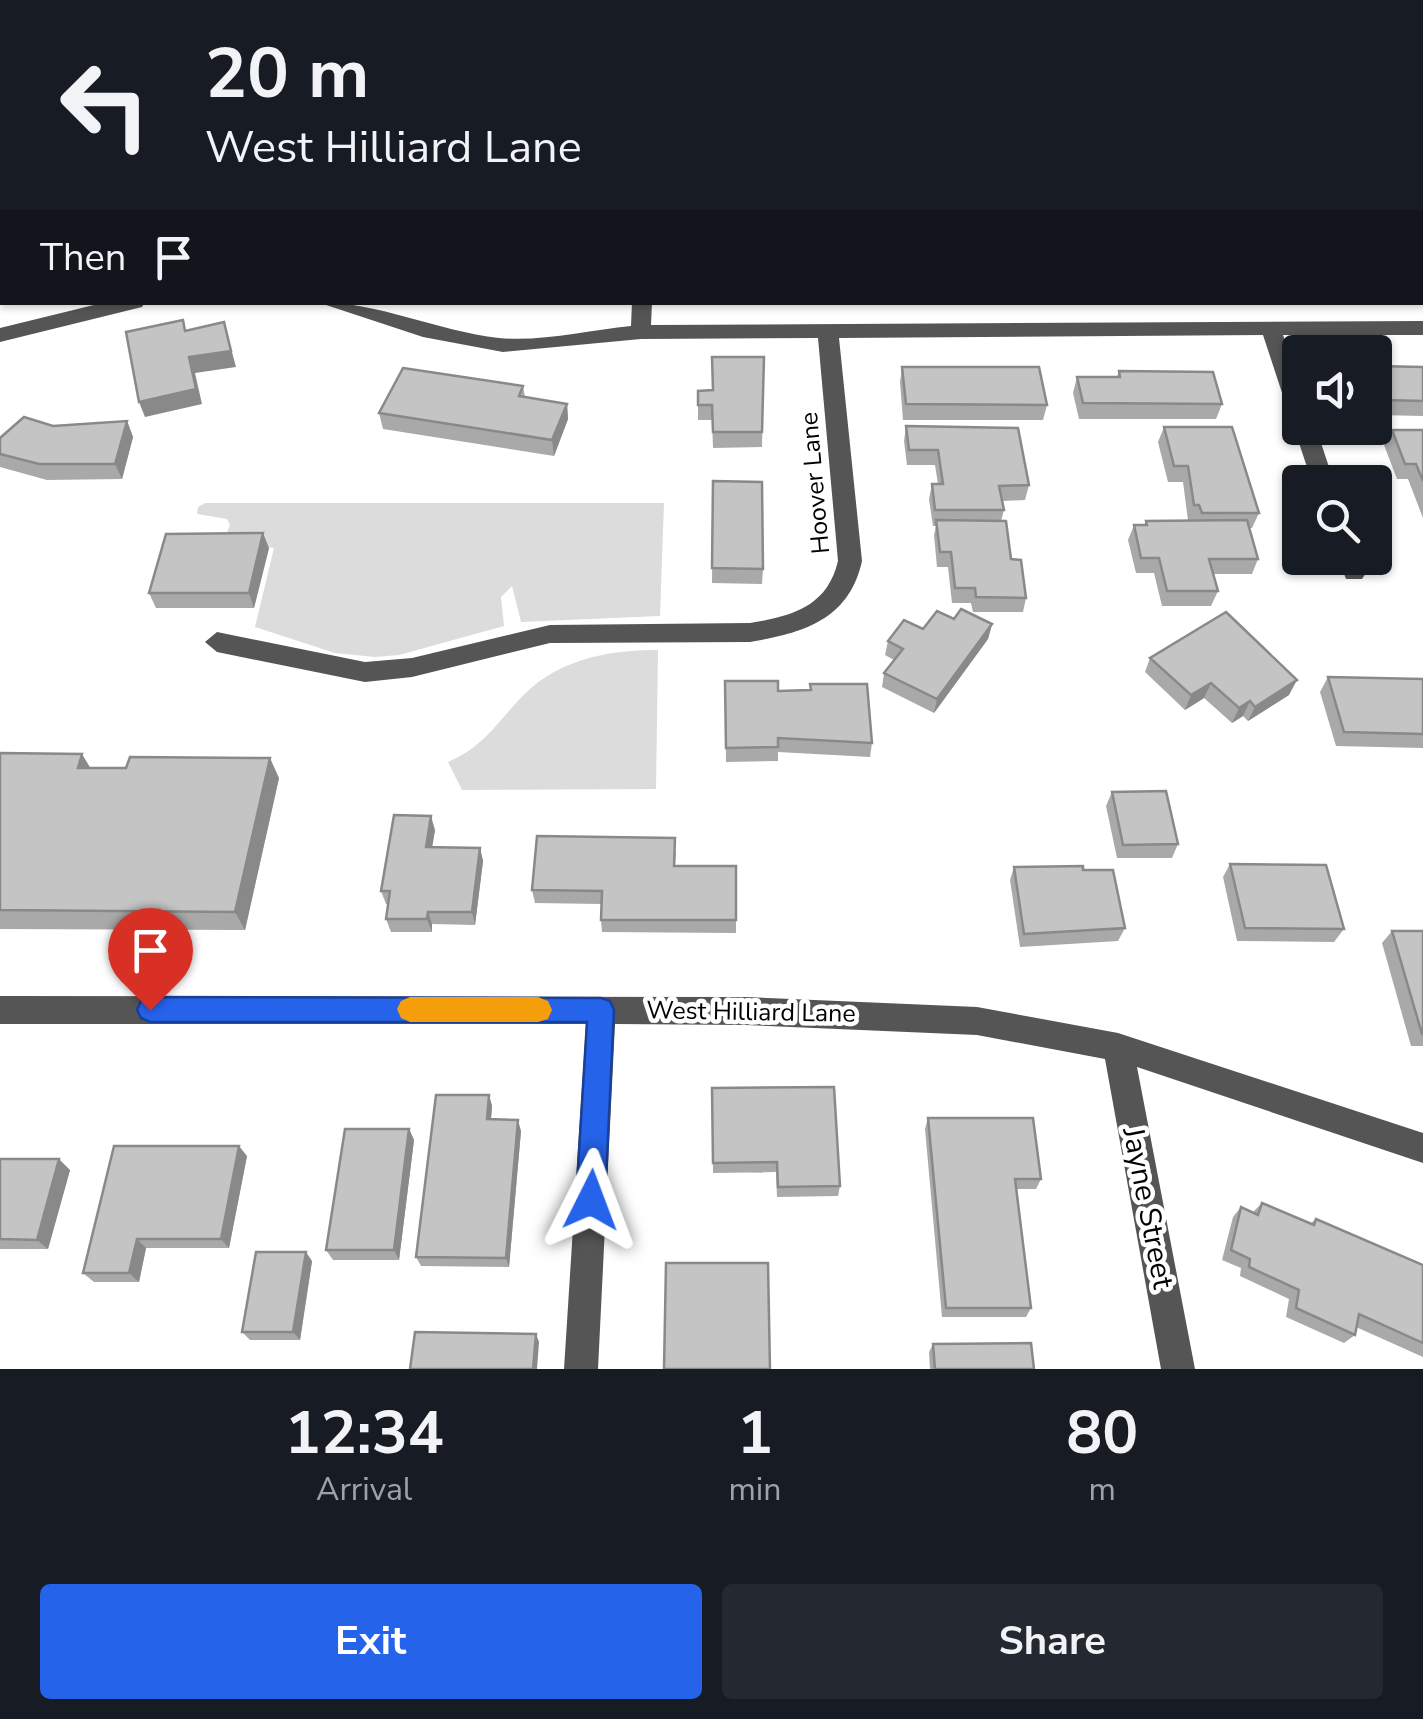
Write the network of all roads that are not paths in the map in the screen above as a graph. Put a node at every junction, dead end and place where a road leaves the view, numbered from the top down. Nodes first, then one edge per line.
1 (123, 305) edge
2 (337, 305) edge
3 (642, 305) edge
4 (1270, 327) junction
5 (1423, 328) edge
6 (828, 330) junction
7 (641, 332) junction
8 (0, 335) edge
9 (1282, 362) edge
10 (217, 642) dead end
11 (0, 1010) edge
12 (601, 1010) junction
13 (1118, 1047) junction
14 (1423, 1148) edge
15 (582, 1369) edge
16 (1178, 1369) edge

1 - 8 street
2 - 7 street
3 - 7 street
4 - 5 street
4 - 6 street
4 - 9 street
6 - 7 street
6 - 10 street, Hoover Lane
11 - 12 street, West Hilliard Lane
12 - 13 street, West Hilliard Lane
12 - 15 street
13 - 14 street, West Hilliard Lane
13 - 16 street, Jayne Street

